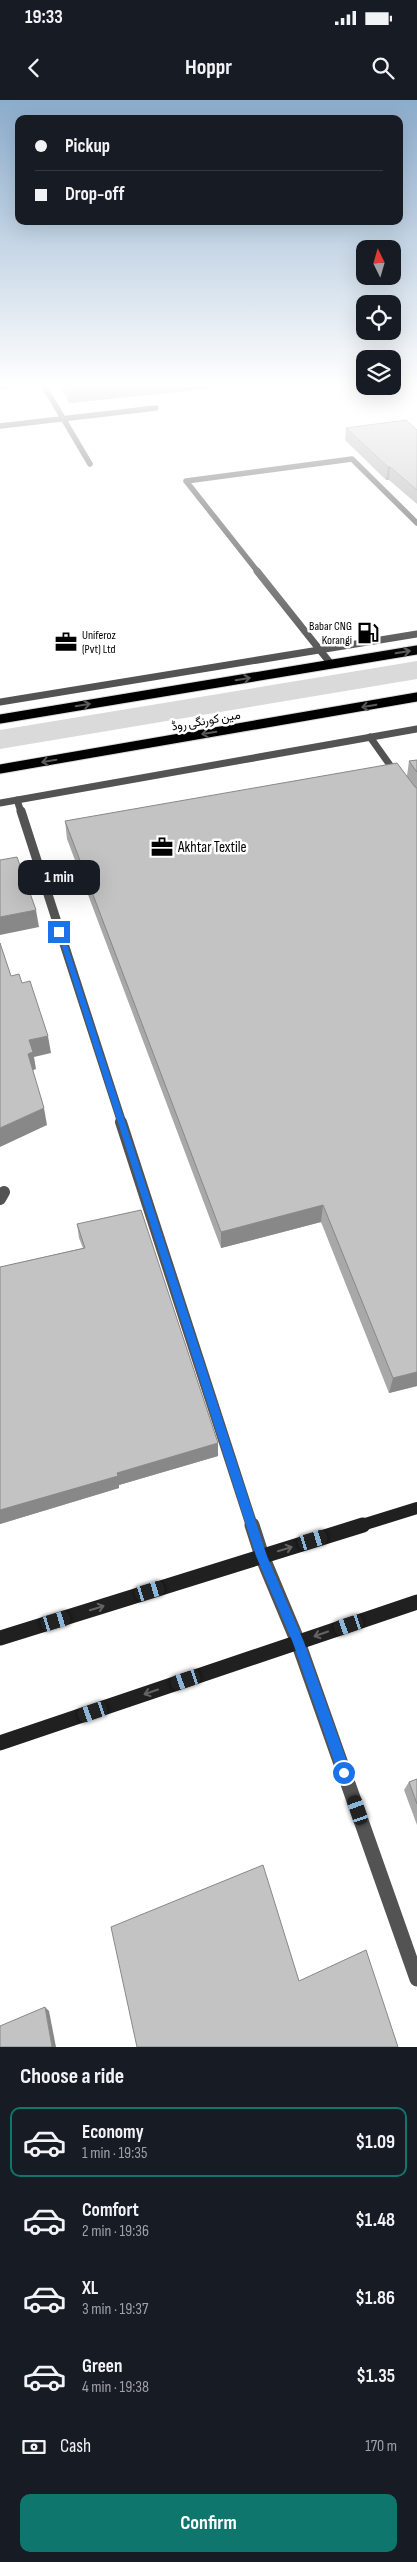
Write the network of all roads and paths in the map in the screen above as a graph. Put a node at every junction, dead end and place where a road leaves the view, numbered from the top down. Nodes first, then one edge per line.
1 (212, 477) edge
2 (369, 477) edge
3 (417, 523) edge
4 (417, 634) edge
5 (320, 650) junction
6 (417, 650) edge
7 (331, 664) junction
8 (417, 697) edge
9 (0, 702) edge
10 (0, 718) edge
11 (417, 729) edge
12 (370, 737) junction
13 (0, 769) edge
14 (405, 785) edge
15 (16, 800) junction
16 (0, 803) edge
17 (417, 1508) edge
18 (262, 1556) junction
19 (417, 1602) edge
20 (0, 1638) edge
21 (298, 1642) junction
22 (0, 1743) edge
23 (417, 1979) edge

1 - 5 street
2 - 3 street
4 - 5 street
5 - 7 street
5 - 9 street
7 -> 6 main road
10 -> 7 main road
8 -> 13 main road, مین کورنگی روڈ
11 - 12 street
12 - 14 street
12 - 15 street
15 - 16 street
15 - 18 street
18 -> 17 street
20 -> 18 street
18 - 21 street
19 -> 21 street
21 -> 22 street
21 - 23 street

